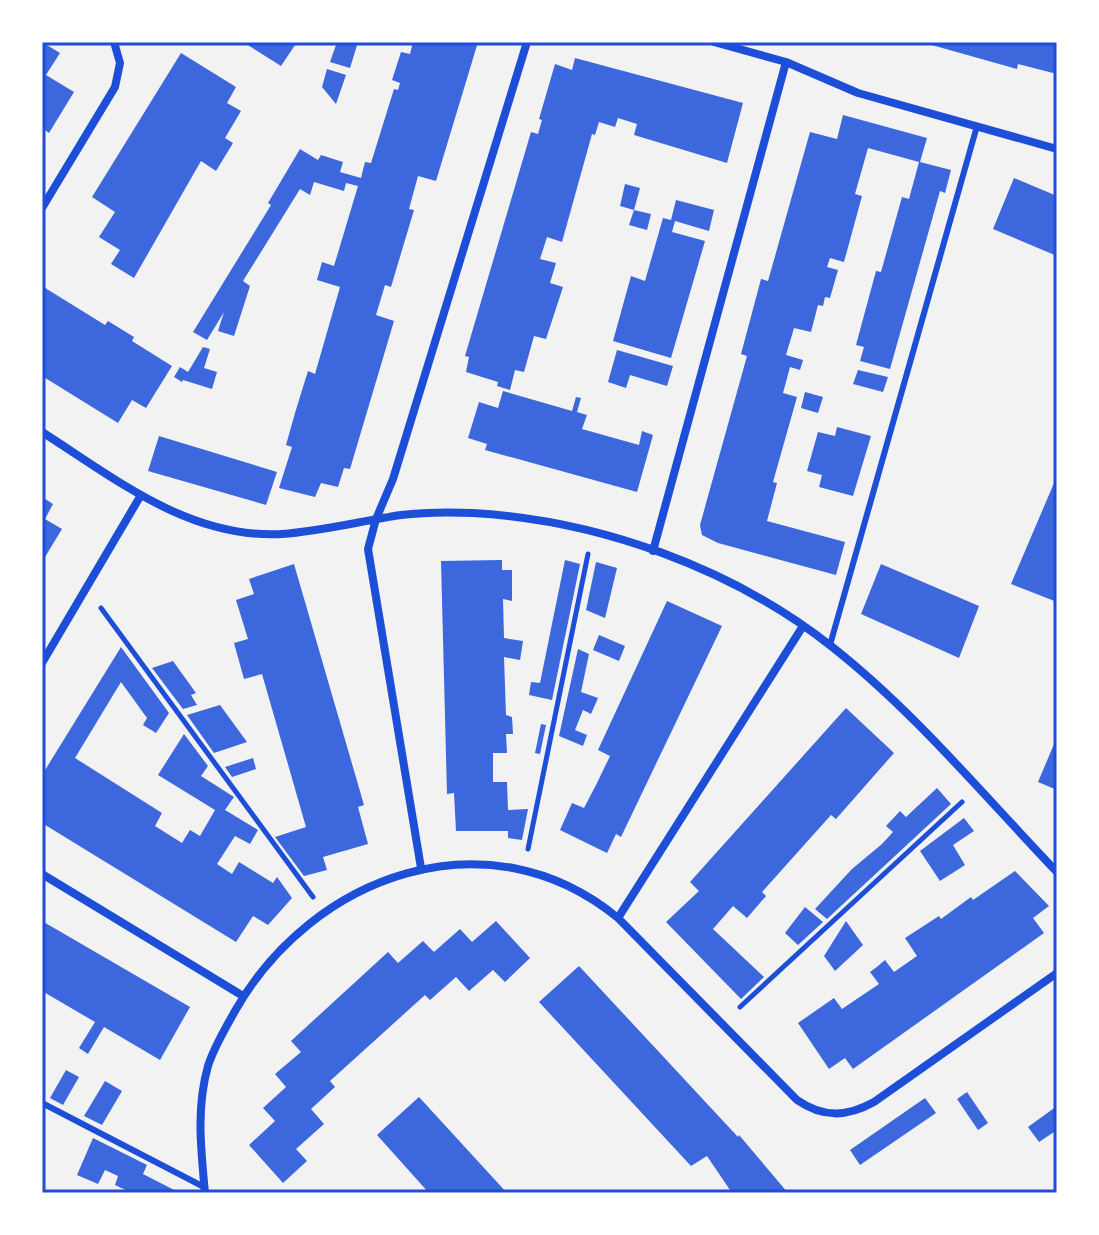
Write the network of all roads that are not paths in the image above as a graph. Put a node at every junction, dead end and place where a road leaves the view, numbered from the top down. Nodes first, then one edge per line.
1 (114, 42) edge
2 (527, 42) edge
3 (714, 42) edge
4 (786, 62) junction
5 (977, 126) junction
6 (1057, 149) edge
7 (42, 208) edge
8 (42, 432) edge
9 (141, 495) junction
10 (376, 519) junction
11 (653, 551) junction
12 (803, 626) junction
13 (830, 645) junction
14 (42, 663) edge
15 (421, 868) junction
16 (1057, 872) edge
17 (42, 874) edge
18 (618, 918) junction
19 (1057, 973) edge
20 (243, 996) junction
21 (42, 1103) edge
22 (205, 1190) edge

1 - 7 street
2 - 10 street
3 - 4 street
4 - 5 street
4 - 11 street
5 - 6 street
5 - 13 lane
8 - 9 street
9 - 10 street
9 - 14 street
10 - 11 street
10 - 15 street
11 - 12 street
12 - 13 street
12 - 18 street
13 - 16 street
15 - 18 street
15 - 20 street
17 - 20 street
18 - 19 street
20 - 22 street
21 - 22 lane

